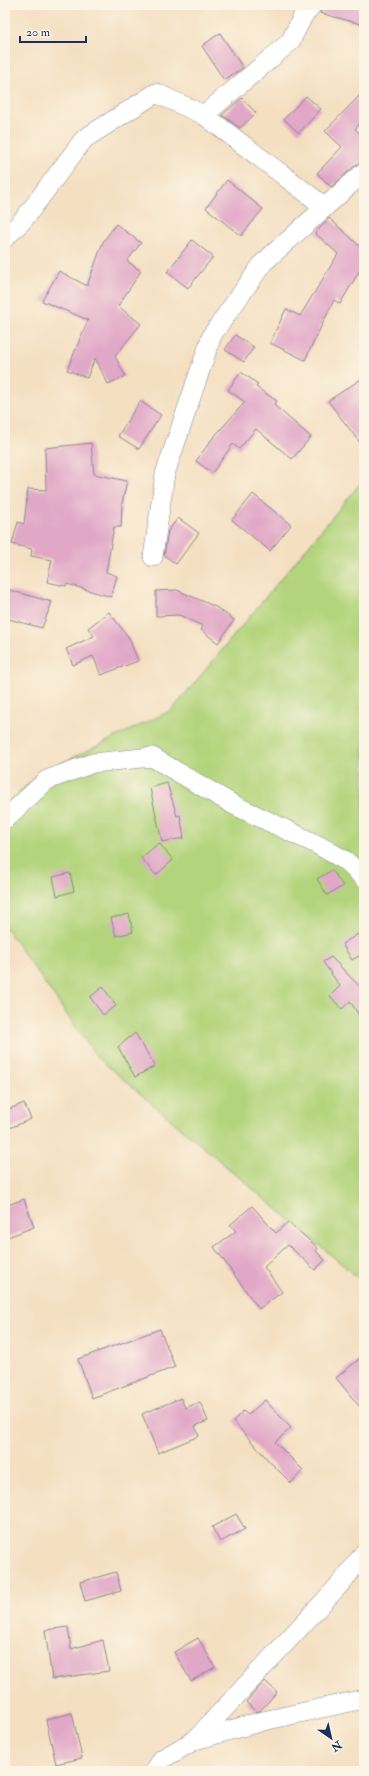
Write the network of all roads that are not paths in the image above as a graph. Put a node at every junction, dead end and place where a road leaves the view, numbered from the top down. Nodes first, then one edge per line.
1 (312, 5) edge
2 (204, 115) junction
3 (364, 172) edge
4 (325, 207) junction
5 (5, 238) edge
6 (153, 557) dead end
7 (5, 819) edge
8 (364, 878) edge
9 (364, 1553) edge
10 (364, 1699) edge
11 (195, 1740) junction
12 (155, 1771) edge

1 - 2 street
2 - 4 street
2 - 5 street
3 - 4 street
4 - 6 street
7 - 8 street
9 - 11 street
10 - 11 street
11 - 12 street

